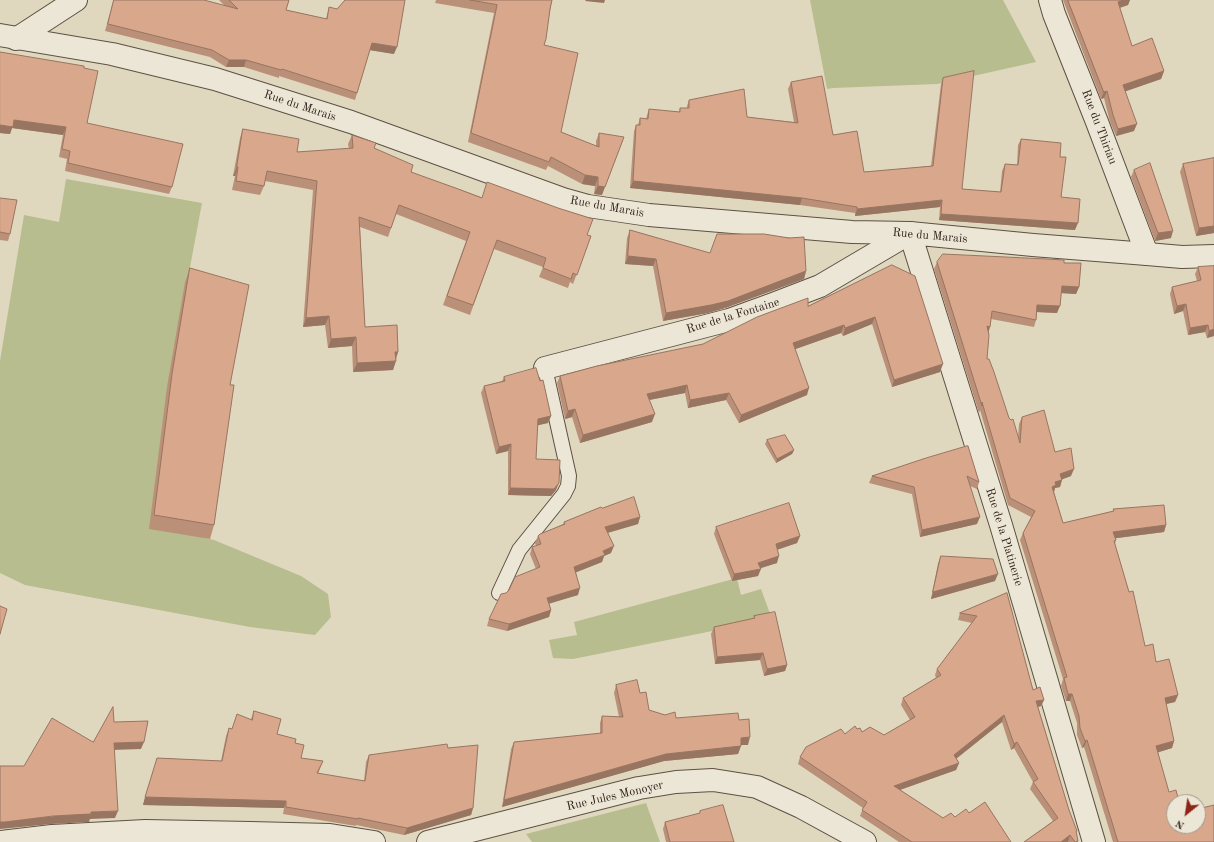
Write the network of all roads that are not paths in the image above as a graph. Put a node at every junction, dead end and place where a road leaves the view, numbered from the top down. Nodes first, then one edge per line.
1 (76, 0) edge
2 (1050, 0) edge
3 (8, 37) edge
4 (910, 233) junction
5 (1147, 254) junction
6 (1214, 256) edge
7 (544, 368) joint
8 (499, 593) dead end
9 (1, 842) edge
10 (374, 842) edge
11 (428, 842) edge
12 (865, 842) edge
13 (1094, 842) edge

1 - 3 street
2 - 5 street, Rue du Thiriau
3 - 4 street, Rue du Marais
4 - 5 street, Rue du Marais
4 - 7 street, Rue de la Fontaine
4 - 13 street, Rue de la Platinerie
5 - 6 street, Rue du Marais
7 - 8 lane
9 - 10 street
11 - 12 street, Rue Jules Monoyer

